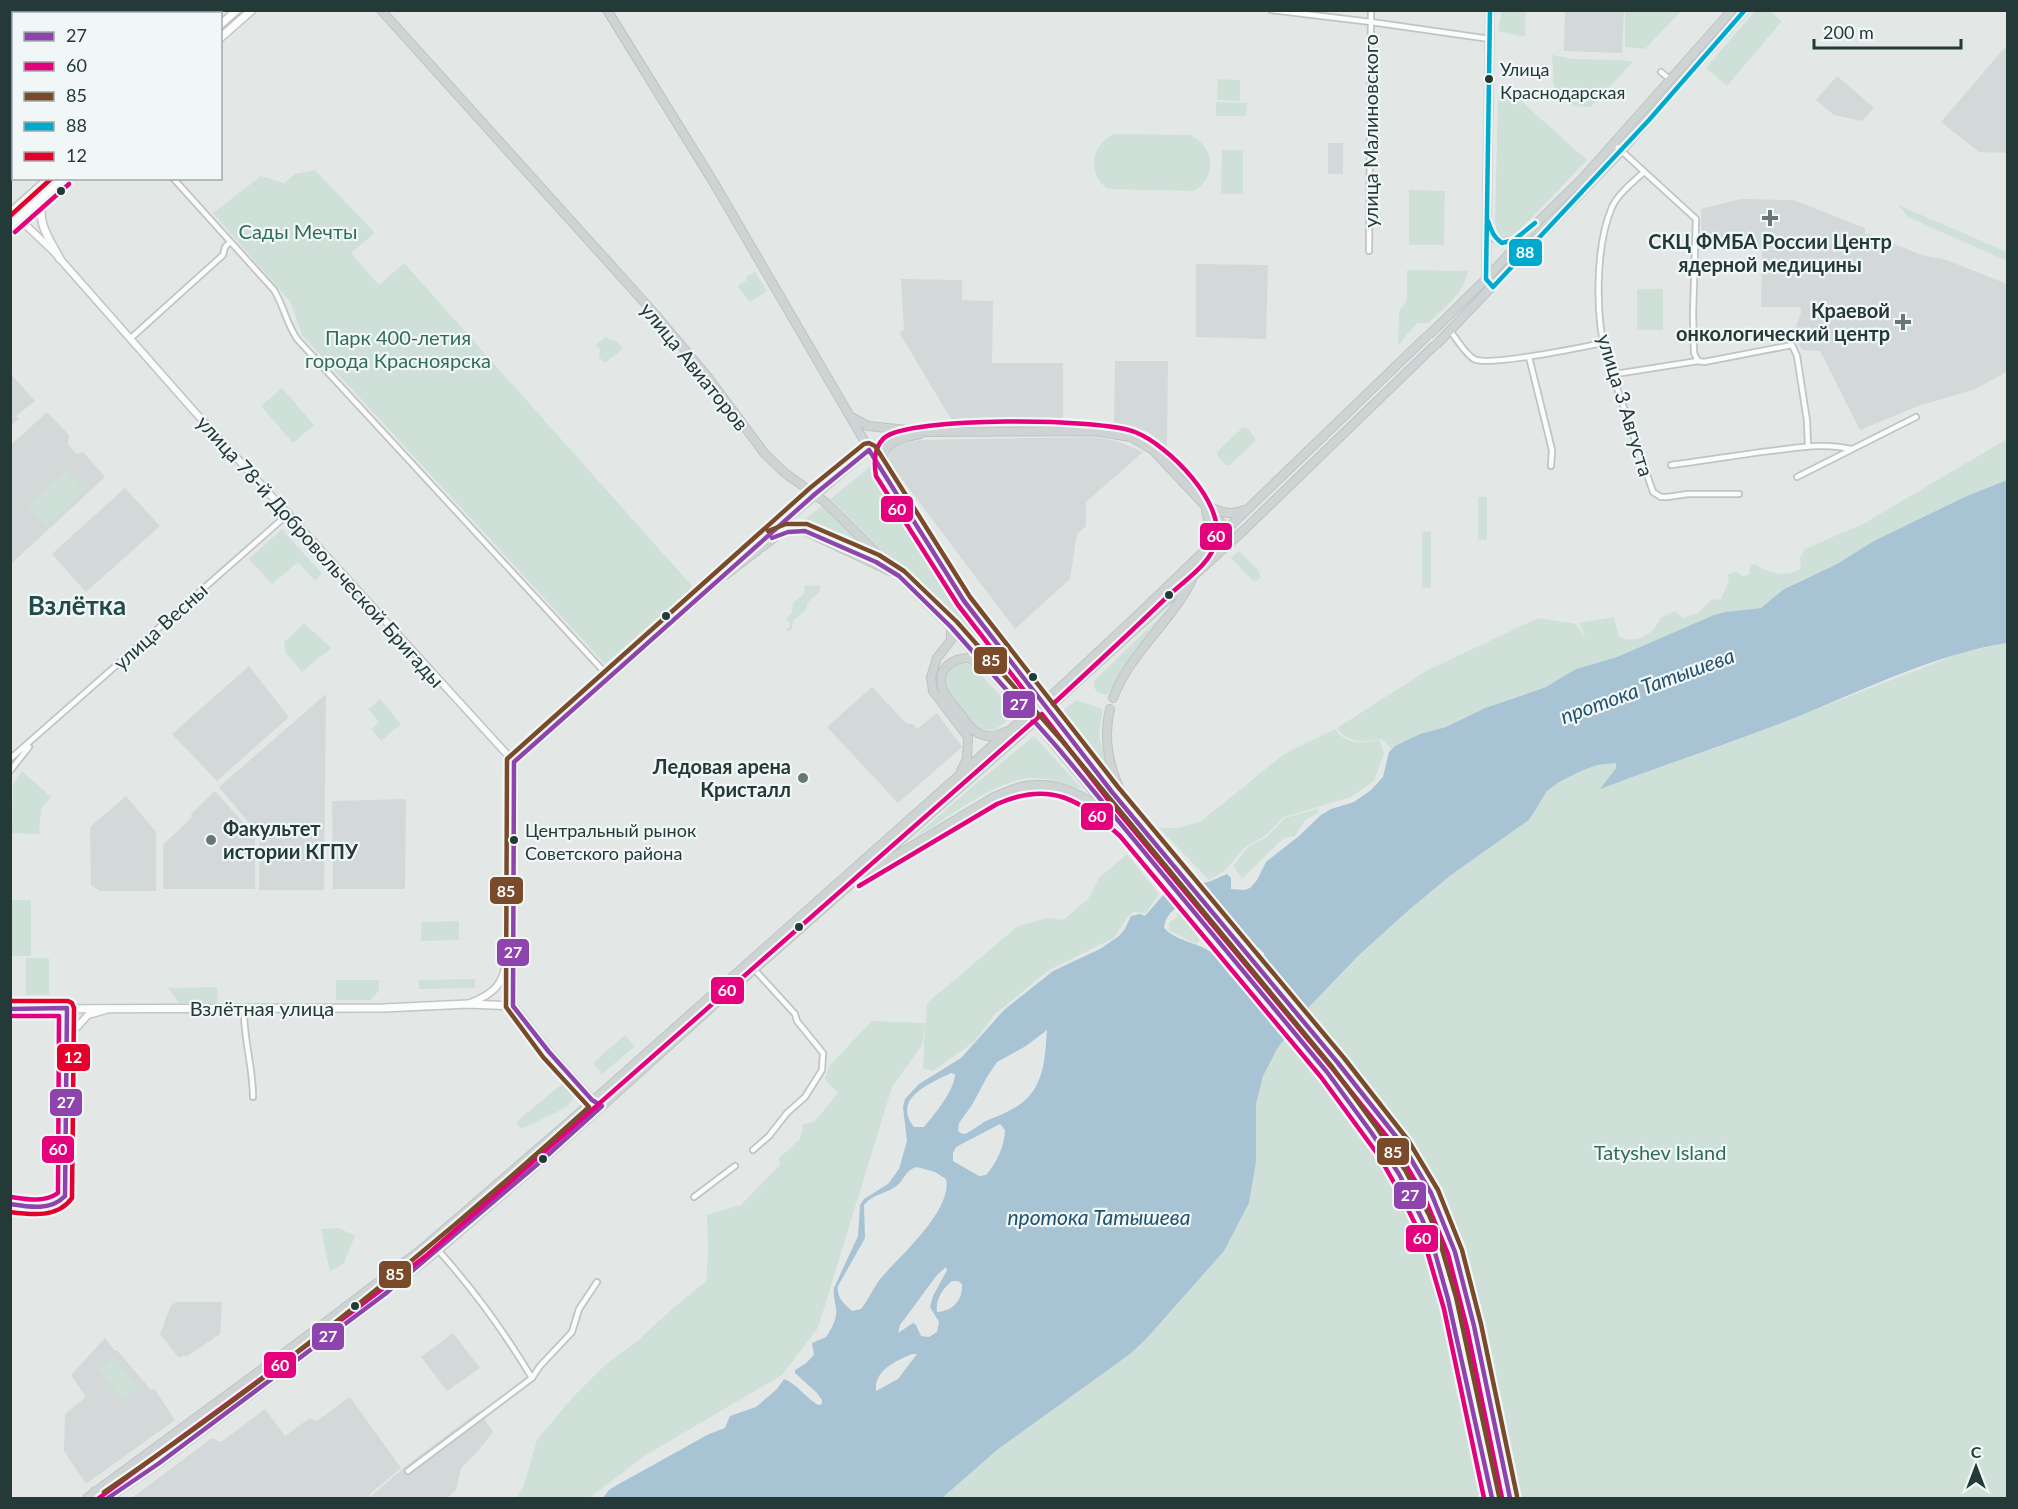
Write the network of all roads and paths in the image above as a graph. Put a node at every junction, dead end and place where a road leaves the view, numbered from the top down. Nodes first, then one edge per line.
1 (237, 10) edge
2 (252, 10) edge
3 (381, 10) edge
4 (608, 10) edge
5 (1271, 10) edge
6 (1371, 10) edge
7 (1490, 10) edge
8 (1732, 10) edge
9 (1745, 10) edge
10 (1371, 22) junction
11 (222, 23) edge
12 (222, 36) edge
13 (1490, 39) junction
14 (1661, 72) dead end
15 (1671, 80) junction
16 (1614, 144) junction
17 (1621, 151) junction
18 (1644, 172) junction
19 (47, 180) edge
20 (62, 180) edge
21 (175, 180) edge
22 (43, 197) junction
23 (11, 211) edge
24 (20, 217) junction
25 (1540, 220) junction
26 (1488, 222) junction
27 (10, 226) edge
28 (230, 242) junction
29 (1369, 251) dead end
30 (60, 259) junction
31 (1486, 279) junction
32 (1493, 287) junction
33 (1450, 331) junction
34 (131, 338) junction
35 (1603, 344) junction
36 (1529, 357) junction
37 (1698, 361) junction
38 (1613, 372) junction
39 (850, 416) junction
40 (1916, 417) dead end
41 (927, 432) junction
42 (1808, 446) junction
43 (1851, 449) junction
44 (869, 450) junction
45 (1671, 465) dead end
46 (1551, 466) dead end
47 (883, 473) junction
48 (1797, 477) dead end
49 (815, 494) junction
50 (1739, 494) dead end
51 (1204, 504) junction
52 (1250, 507) junction
53 (288, 513) junction
54 (1227, 529) junction
55 (1234, 538) junction
56 (758, 547) junction
57 (1207, 547) junction
58 (725, 575) joint
59 (1195, 575) junction
60 (899, 576) junction
61 (951, 627) junction
62 (993, 673) junction
63 (609, 677) junction
64 (1063, 690) junction
65 (1037, 695) dead end
66 (1113, 698) dead end
67 (1023, 708) dead end
68 (1110, 709) dead end
69 (1053, 714) dead end
70 (1039, 726) dead end
71 (1010, 731) junction
72 (34, 740) junction
73 (10, 759) edge
74 (514, 762) junction
75 (10, 771) edge
76 (955, 779) junction
77 (1137, 821) junction
78 (1125, 831) junction
79 (860, 876) junction
80 (513, 941) junction
81 (754, 969) junction
82 (468, 1004) junction
83 (513, 1006) junction
84 (67, 1008) junction
85 (119, 1008) junction
86 (244, 1008) junction
87 (10, 1009) edge
88 (67, 1038) junction
89 (254, 1097) dead end
90 (592, 1100) junction
91 (602, 1106) junction
92 (753, 1150) dead end
93 (735, 1166) dead end
94 (694, 1197) dead end
95 (10, 1204) edge
96 (438, 1250) junction
97 (597, 1282) dead end
98 (376, 1284) junction
99 (385, 1294) junction
100 (349, 1305) junction
101 (358, 1314) junction
102 (532, 1378) junction
103 (408, 1471) dead end
104 (95, 1491) junction
105 (87, 1498) edge
106 (101, 1498) edge
107 (108, 1498) edge
108 (1492, 1498) edge
109 (1510, 1498) edge

1 - 11 main road
2 - 12 main road
3 - 49 main road, улица Авиаторов
4 - 39 main road
5 - 10 street
6 - 10 street, улица Малиновского
7 - 13 main road
8 - 15 main road
9 - 17 main road
10 - 13 street
10 - 29 street, улица Малиновского
13 - 26 main road
14 - 15 street
15 - 16 main road
16 - 17 street
16 - 25 main road
17 - 18 street
17 - 32 main road
18 - 35 street, улица 3 Августа
18 - 37 street
19 - 23 main road
20 - 22 main road
21 - 28 street
22 - 24 main road
22 - 30 main road
23 - 24 street, улица 78-й Добровольческой Бригады
24 - 27 main road
24 - 30 street, улица 78-й Добровольческой Бригады
25 - 26 main road
25 - 31 main road
26 - 31 main road
28 - 34 street
28 - 63 street
30 - 34 street, улица 78-й Добровольческой Бригады
31 - 32 main road
31 - 52 main road
32 - 33 main road
33 - 36 street
33 - 55 main road
34 - 53 street, улица 78-й Добровольческой Бригады
35 - 36 street
35 - 38 street, улица 3 Августа
36 - 46 street
37 - 38 street
37 - 42 street
38 - 50 street, улица 3 Августа
39 - 41 main road
39 - 44 main road
40 - 43 street
41 - 47 main road
41 - 51 main road
42 - 43 street
42 - 45 street
43 - 48 street
44 - 47 main road
44 - 49 street
47 - 65 main road
49 - 56 street
49 - 60 main road, улица Авиаторов
51 - 52 main road
51 - 54 main road
51 - 57 main road
52 - 54 main road
53 - 72 street, улица Весны
53 - 74 street, улица 78-й Добровольческой Бригады
54 - 55 main road
54 - 57 main road
55 - 59 main road
56 - 58 main road
56 - 60 main road
57 - 64 main road
58 - 63 street
59 - 64 main road
59 - 66 main road
60 - 61 main road, улица Авиаторов
61 - 62 main road, улица Авиаторов
61 - 76 main road
62 - 67 main road, улица Авиаторов
62 - 71 main road
63 - 74 street
64 - 71 main road, bridge
64 - 79 main road, bridge
68 - 77 main road
69 - 77 main road
70 - 78 main road
71 - 76 main road
72 - 73 street, улица Весны
72 - 75 street, улица Весны
74 - 80 street
76 - 90 main road
77 - 109 main road
78 - 79 main road
78 - 108 main road
79 - 81 main road
80 - 82 street
80 - 83 street
81 - 91 main road
81 - 92 street
82 - 83 main road, Взлётная улица
82 - 86 main road, Взлётная улица
83 - 90 main road
84 - 85 main road, Взлётная улица
84 - 87 main road, Взлётная улица
84 - 88 street
85 - 86 main road, Взлётная улица
85 - 88 street
86 - 89 street
88 - 95 street
90 - 91 main road
90 - 98 main road
91 - 96 main road
93 - 94 street
96 - 99 main road
96 - 102 street
97 - 102 street
98 - 99 main road
98 - 100 main road
99 - 101 main road
100 - 101 main road
100 - 104 main road
101 - 107 main road
102 - 103 street
104 - 105 main road
104 - 106 main road

